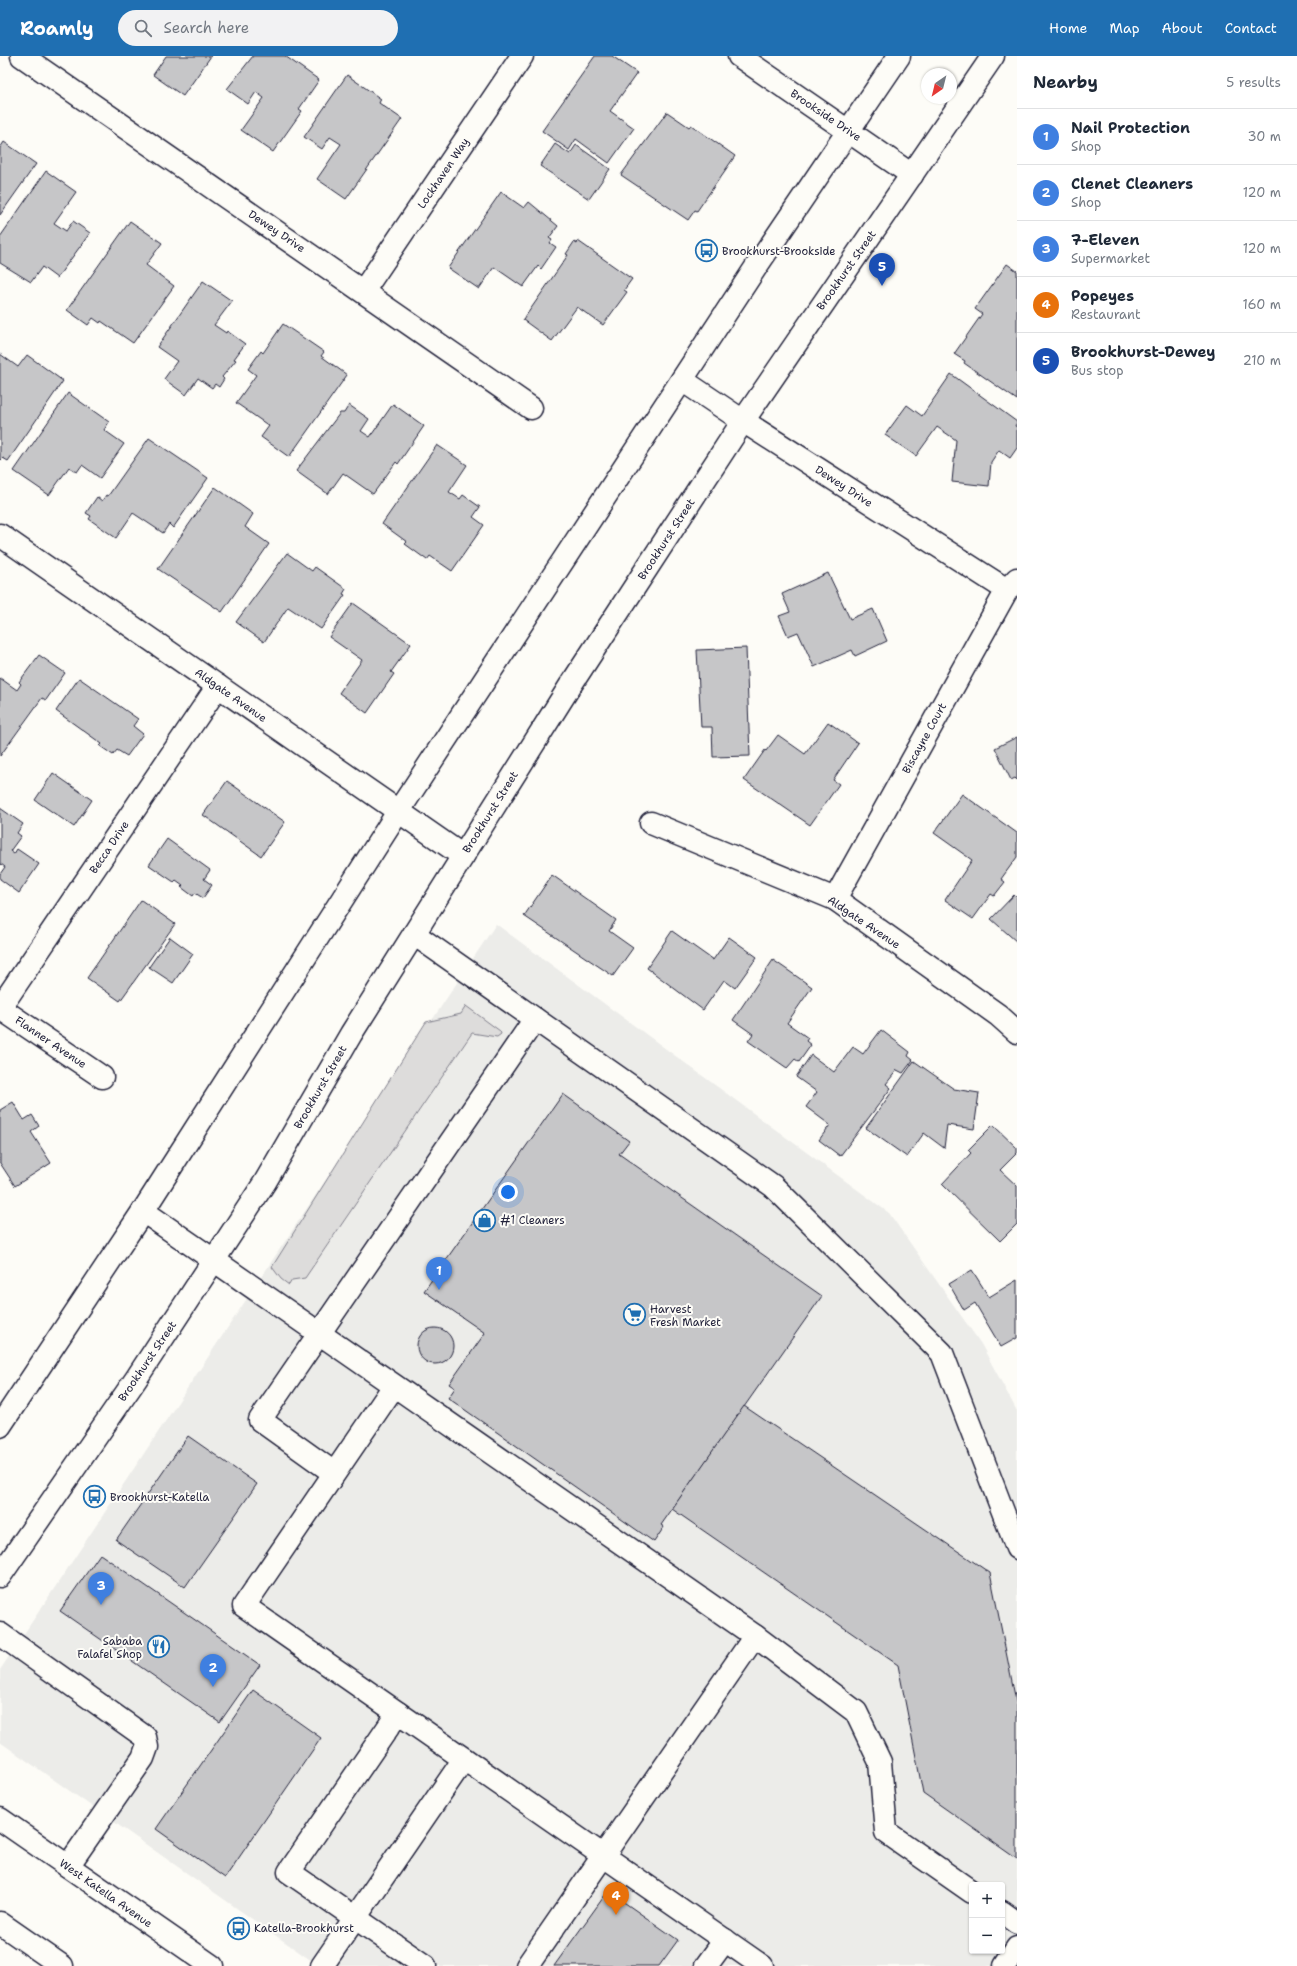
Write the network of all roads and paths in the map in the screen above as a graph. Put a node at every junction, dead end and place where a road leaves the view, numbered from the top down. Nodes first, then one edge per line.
1 (22, 56) edge
2 (522, 56) edge
3 (739, 56) edge
4 (899, 56) edge
5 (993, 56) edge
6 (848, 129) junction
7 (912, 175) junction
8 (364, 290) junction
9 (682, 380) junction
10 (531, 408) dead end
11 (743, 421) junction
12 (0, 535) edge
13 (1012, 584) edge
14 (218, 686) junction
15 (398, 812) junction
16 (651, 823) dead end
17 (463, 856) junction
18 (835, 899) junction
19 (414, 934) junction
20 (0, 1008) edge
21 (535, 1019) junction
22 (1017, 1032) edge
23 (102, 1077) dead end
24 (143, 1212) junction
25 (214, 1260) junction
26 (320, 1334) junction
27 (394, 1386) junction
28 (0, 1426) edge
29 (334, 1472) junction
30 (1017, 1548) edge
31 (0, 1576) edge
32 (0, 1634) edge
33 (754, 1636) junction
34 (398, 1713) junction
35 (464, 1759) junction
36 (0, 1819) edge
37 (603, 1855) junction
38 (68, 1866) junction
39 (969, 1890) edge
40 (1005, 1914) edge
41 (355, 1918) junction
42 (0, 1923) edge
43 (1017, 1923) edge
44 (725, 1940) junction
45 (1017, 1948) edge
46 (62, 1966) edge
47 (212, 1966) edge
48 (322, 1966) edge
49 (426, 1966) edge
50 (527, 1966) edge
51 (706, 1966) edge
52 (762, 1966) edge
53 (1005, 1966) edge

1 - 8 main road, Dewey Drive
2 - 8 main road, Lockhaven Way
3 - 6 main road, Brookside Drive
4 - 6 main road
5 - 7 main road, Brookhurst Street
6 - 7 main road, Brookside Drive
6 - 9 main road
7 - 11 main road, Brookhurst Street
8 - 10 main road, Dewey Drive
9 - 11 main road, Dewey Drive
9 - 15 main road
11 - 13 main road, Dewey Drive
11 - 17 main road, Brookhurst Street
12 - 14 main road, Aldgate Avenue
13 - 18 main road, Biscayne Court
14 - 15 main road, Aldgate Avenue
14 - 20 main road, Becca Drive
15 - 17 main road, Aldgate Avenue
15 - 24 main road
16 - 18 main road, Aldgate Avenue
17 - 19 main road, Brookhurst Street
18 - 22 main road, Aldgate Avenue
19 - 21 main road
19 - 25 main road, Brookhurst Street
20 - 23 main road, Flanner Avenue
21 - 26 main road
21 - 30 main road
24 - 25 main road
24 - 28 main road
25 - 26 main road
25 - 31 main road, Brookhurst Street
26 - 27 main road
26 - 29 main road
27 - 29 main road
27 - 33 main road
29 - 34 main road
32 - 38 main road
33 - 37 main road
33 - 39 main road
34 - 35 main road
34 - 41 main road
35 - 37 main road
35 - 41 main road
36 - 38 main road, West Katella Avenue
37 - 44 main road
37 - 50 main road
38 - 47 main road, West Katella Avenue
40 - 43 main road
41 - 48 main road
41 - 49 main road
42 - 46 main road
44 - 51 main road
44 - 52 main road
45 - 53 main road

